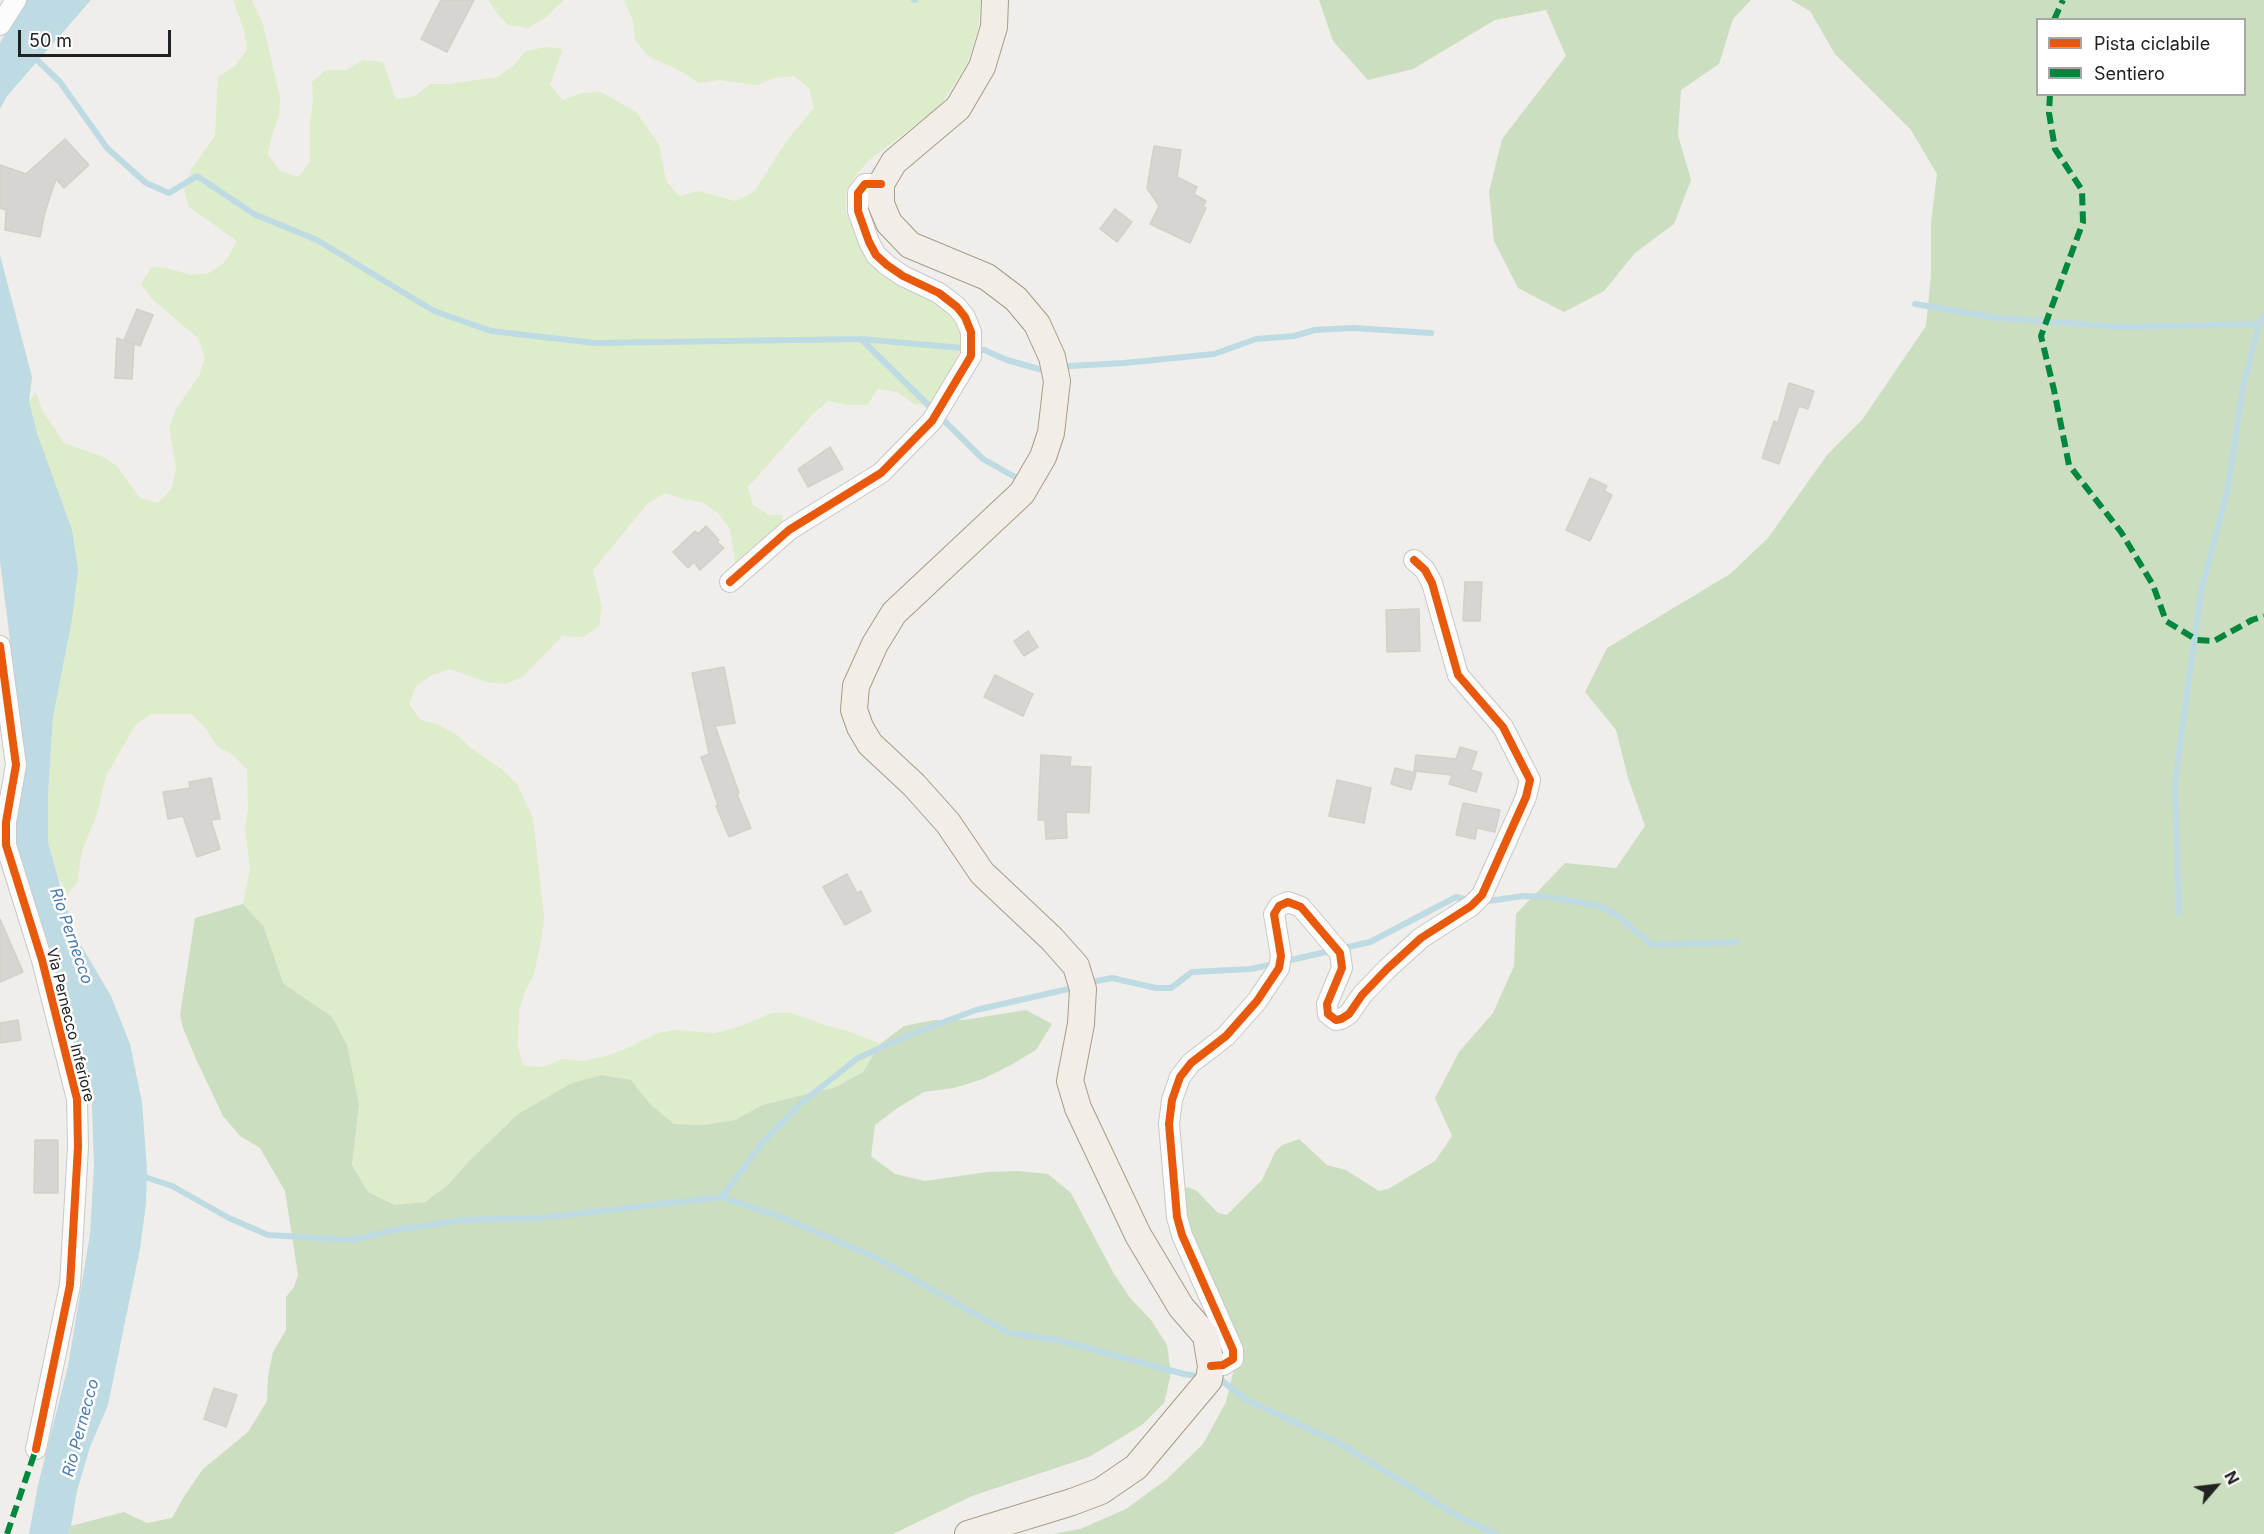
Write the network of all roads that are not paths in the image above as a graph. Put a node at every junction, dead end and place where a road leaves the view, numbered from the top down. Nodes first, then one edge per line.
1 (16, 0) edge
2 (995, 0) edge
3 (0, 25) edge
4 (881, 184) junction
5 (1414, 560) dead end
6 (730, 582) dead end
7 (0, 646) edge
8 (1212, 1366) junction
9 (36, 1449) dead end
10 (968, 1534) edge

1 - 3 street
2 - 4 main road
4 - 6 street
4 - 8 main road
5 - 8 street
7 - 9 street, Via Pernecco Inferiore
8 - 10 main road

